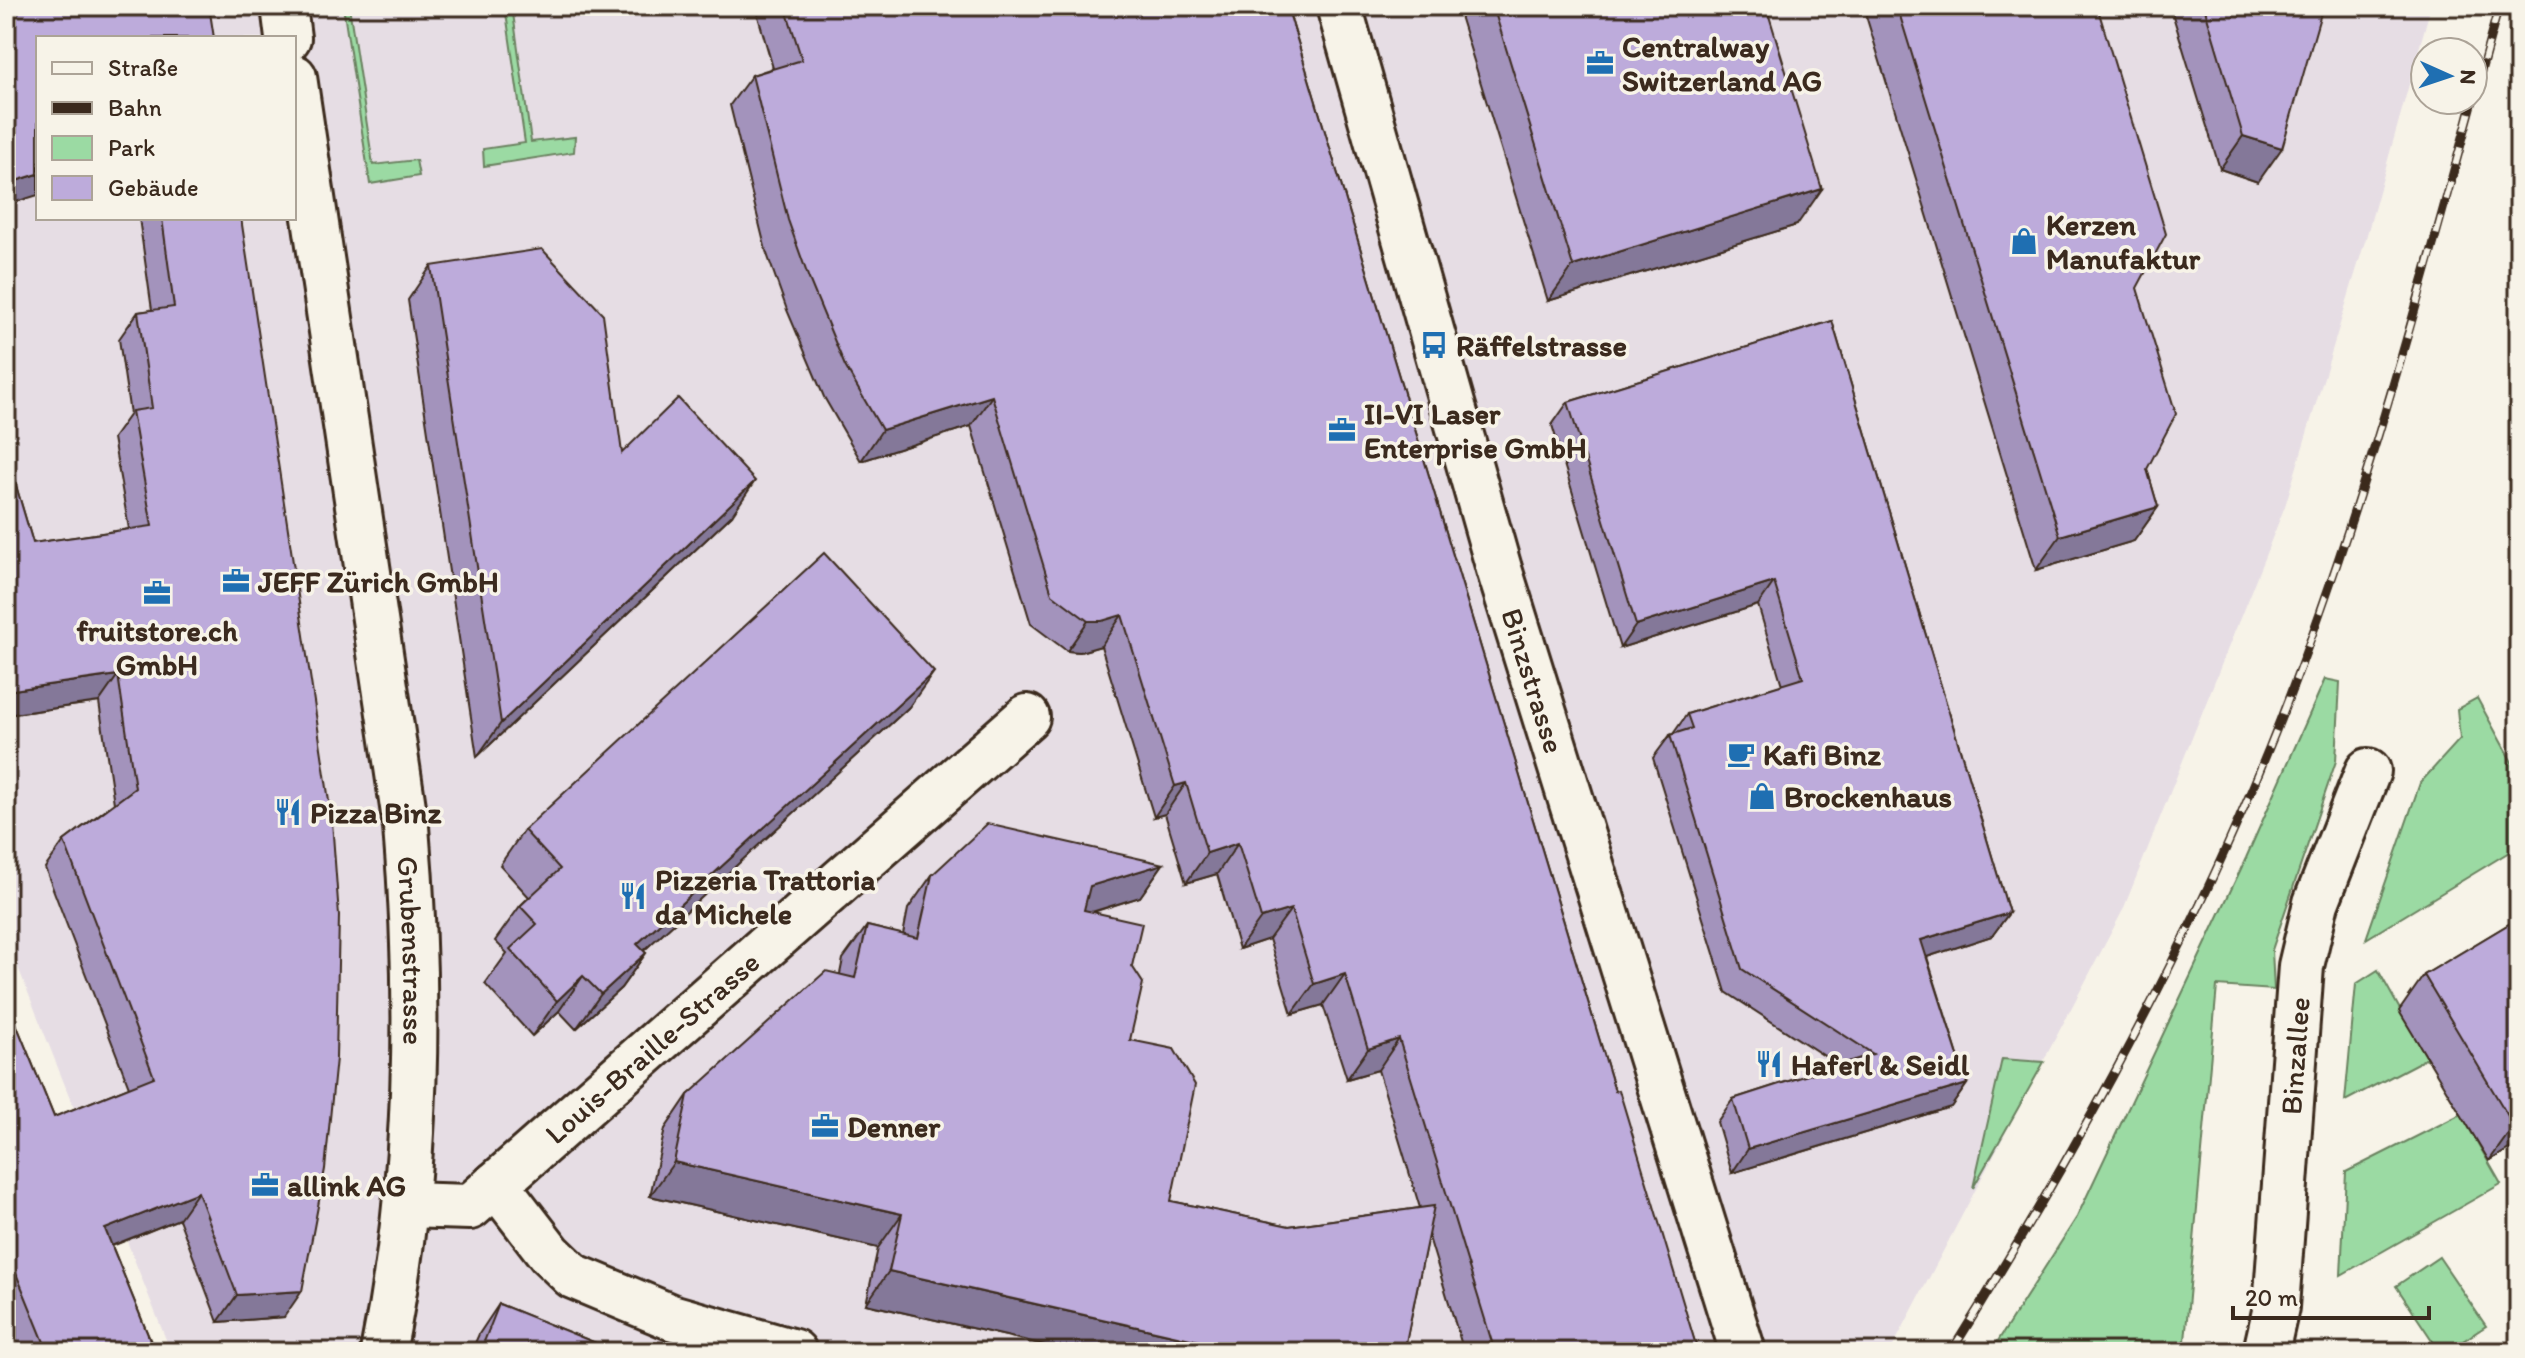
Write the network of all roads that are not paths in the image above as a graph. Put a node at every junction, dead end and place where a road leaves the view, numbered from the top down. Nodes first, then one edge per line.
1 (284, 6) edge
2 (1339, 6) edge
3 (288, 36) edge
4 (296, 90) edge
5 (1027, 717) dead end
6 (2368, 771) dead end
7 (496, 1184) junction
8 (406, 1205) junction
9 (383, 1352) edge
10 (794, 1352) edge
11 (1743, 1352) edge
12 (2266, 1352) edge

1 - 3 street
2 - 11 street, Binzstrasse
4 - 8 street, Grubenstrasse
5 - 7 street, Louis-Braille-Strasse
6 - 12 street, Binzallee
7 - 8 street, Louis-Braille-Strasse
7 - 10 street
8 - 9 street, Grubenstrasse

